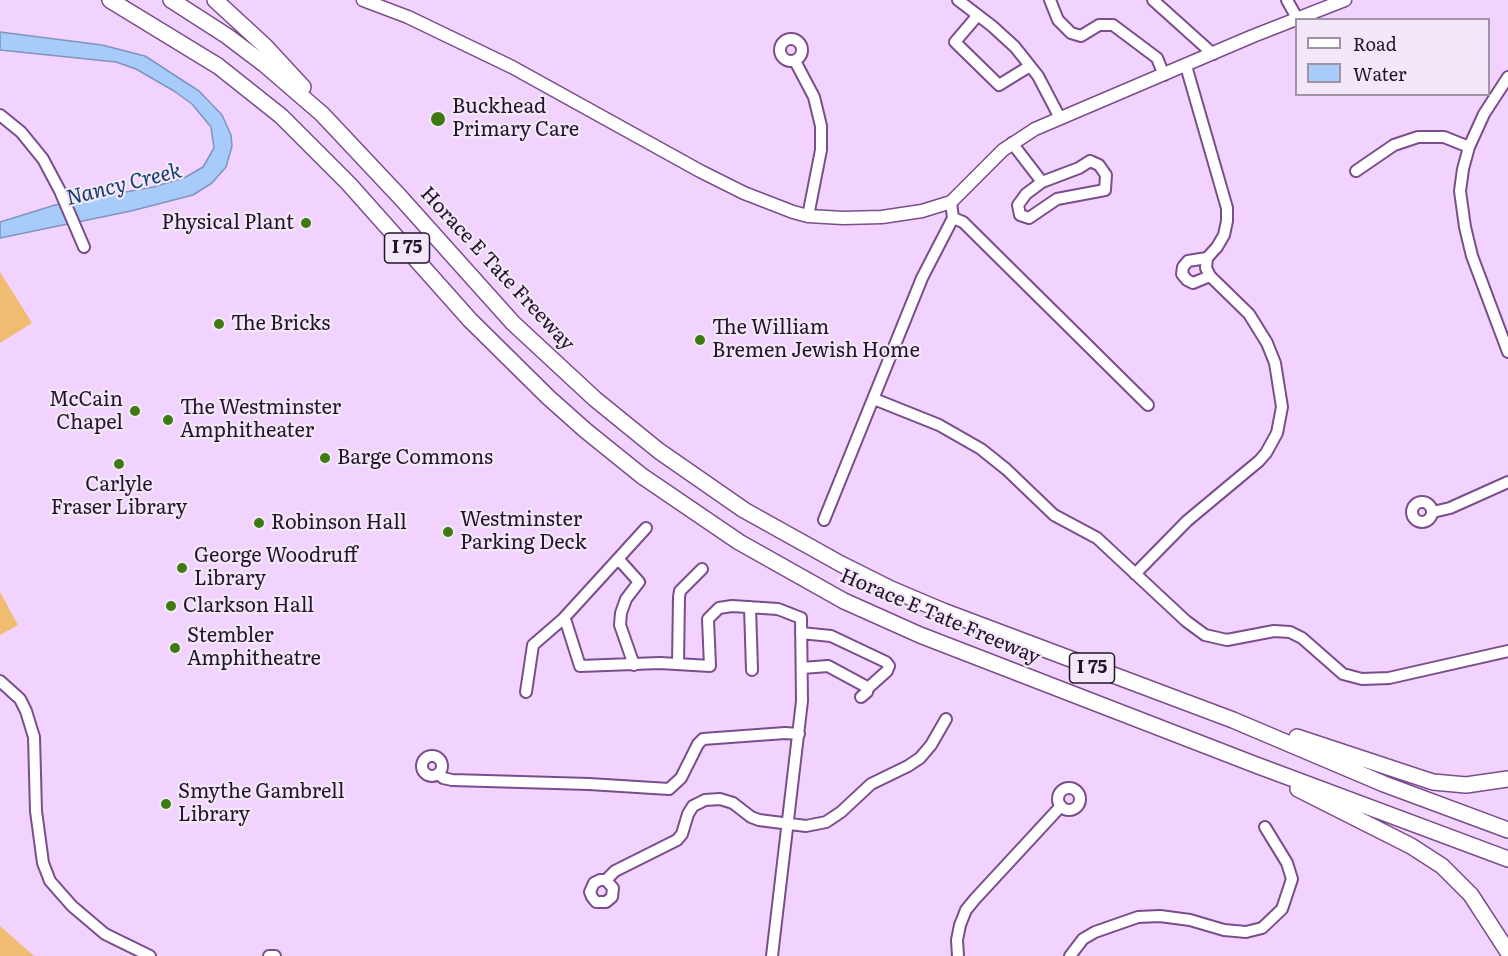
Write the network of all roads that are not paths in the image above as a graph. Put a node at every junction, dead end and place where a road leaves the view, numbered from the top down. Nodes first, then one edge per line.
1 (110, 0) edge
2 (171, 0) edge
3 (215, 0) edge
4 (363, 0) edge
5 (958, 0) edge
6 (1050, 0) edge
7 (1153, 0) edge
8 (1287, 0) edge
9 (1345, 0) edge
10 (978, 15) junction
11 (1297, 18) edge
12 (1295, 19) edge
13 (1213, 54) junction
14 (795, 61) dead end
15 (1030, 66) junction
16 (1186, 66) junction
17 (1160, 77) junction
18 (1508, 77) edge
19 (322, 114) junction
20 (0, 115) edge
21 (1060, 118) junction
22 (1012, 143) junction
23 (1469, 147) junction
24 (1356, 171) dead end
25 (1042, 182) junction
26 (951, 202) junction
27 (808, 216) junction
28 (953, 218) junction
29 (84, 247) dead end
30 (1207, 258) junction
31 (1210, 276) junction
32 (1508, 352) edge
33 (874, 399) junction
34 (1148, 405) dead end
35 (1508, 482) edge
36 (1432, 512) dead end
37 (824, 520) dead end
38 (646, 528) dead end
39 (616, 561) junction
40 (702, 570) dead end
41 (1135, 574) junction
42 (750, 607) junction
43 (563, 619) junction
44 (801, 633) junction
45 (1508, 651) edge
46 (678, 664) junction
47 (634, 665) junction
48 (802, 668) junction
49 (752, 670) dead end
50 (0, 681) edge
51 (526, 692) dead end
52 (946, 719) dead end
53 (1233, 720) junction
54 (799, 734) junction
55 (1256, 765) junction
56 (439, 774) dead end
57 (1508, 779) edge
58 (1061, 806) dead end
59 (787, 823) junction
60 (1265, 827) dead end
61 (1508, 830) edge
62 (1508, 859) edge
63 (606, 880) dead end
64 (1508, 952) edge
65 (150, 956) edge
66 (270, 956) edge
67 (275, 956) edge
68 (772, 956) edge
69 (958, 956) edge
70 (1070, 956) edge

1 - 55 highway, Horace E Tate Freeway / I 75
2 - 19 highway, Horace E Tate Freeway / I 75
3 - 19 highway
4 - 27 main road
5 - 10 street
6 - 17 street
7 - 13 street
8 - 11 street
9 - 11 main road
10 - 15 street
10 - 15 street
12 - 13 main road
13 - 16 main road
14 - 27 street
15 - 21 street
16 - 17 main road
16 - 30 street
17 - 21 main road
18 - 23 street
19 - 53 highway, Horace E Tate Freeway / I 75
20 - 29 street
21 - 22 main road
22 - 25 street
22 - 26 main road
23 - 24 street
23 - 32 street
25 - 25 street
26 - 27 main road
26 - 28 street
28 - 33 street
28 - 34 street
30 - 31 street
30 - 31 street
31 - 41 street
33 - 37 street
33 - 41 street
35 - 36 street
38 - 39 street
39 - 43 street
39 - 47 street
40 - 46 street
41 - 45 street
42 - 44 street
42 - 46 street
42 - 49 street
43 - 47 street
43 - 51 street
44 - 48 street
44 - 48 street
46 - 47 street
48 - 54 street
50 - 65 street
52 - 59 street
53 - 57 highway
53 - 61 highway, Horace E Tate Freeway / I 75
54 - 56 street
54 - 59 street
55 - 62 highway, Horace E Tate Freeway / I 75
55 - 64 highway
58 - 69 street
59 - 63 street
59 - 68 street
60 - 70 street
66 - 67 street

